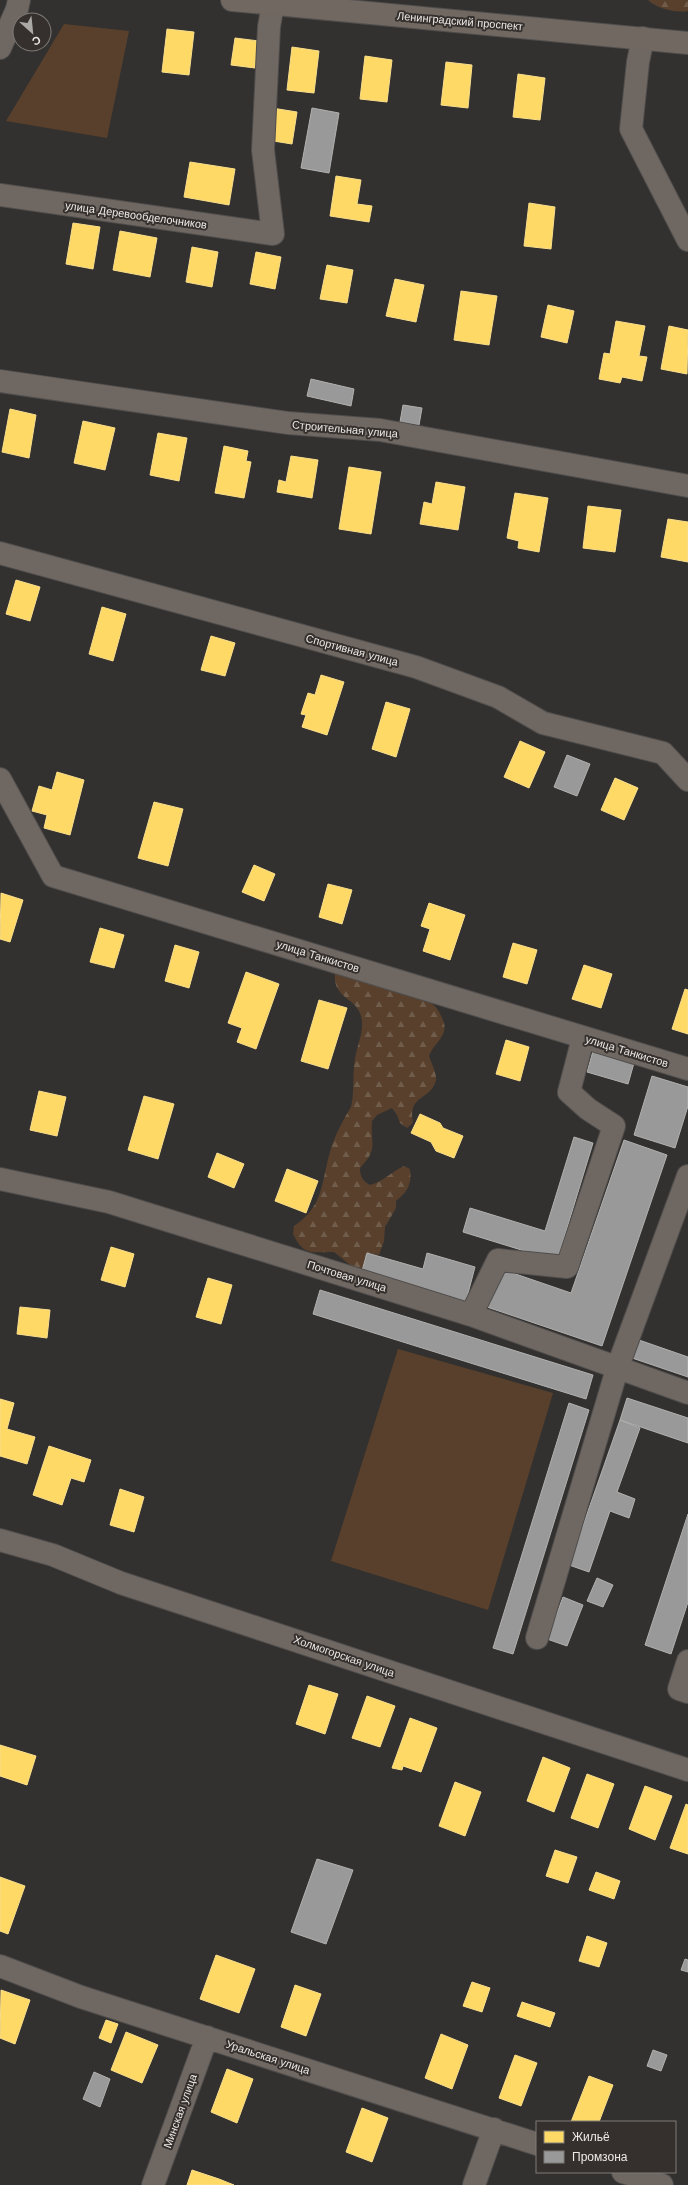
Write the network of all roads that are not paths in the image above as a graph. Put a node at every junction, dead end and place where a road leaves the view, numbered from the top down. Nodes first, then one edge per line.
1 (19, 0) edge
2 (232, 0) edge
3 (273, 4) junction
4 (643, 38) junction
5 (688, 43) edge
6 (0, 48) edge
7 (0, 195) edge
8 (688, 240) edge
9 (0, 381) edge
10 (688, 486) edge
11 (0, 553) edge
12 (0, 778) edge
13 (688, 780) edge
14 (583, 1038) junction
15 (688, 1070) edge
16 (688, 1176) edge
17 (0, 1179) edge
18 (471, 1315) junction
19 (618, 1366) junction
20 (688, 1393) edge
21 (0, 1540) edge
22 (537, 1638) dead end
23 (688, 1661) edge
24 (688, 1692) edge
25 (688, 1770) edge
26 (0, 1966) edge
27 (207, 2037) junction
28 (494, 2130) junction
29 (536, 2144) edge
30 (626, 2173) edge
31 (153, 2185) edge
32 (474, 2185) edge
33 (662, 2185) edge

1 - 6 street
2 - 3 main road, Ленинградский проспект
3 - 4 main road, Ленинградский проспект
3 - 7 street, улица Деревообделочников
4 - 5 main road, Ленинградский проспект
4 - 8 street
9 - 10 street, Строительная улица
11 - 13 street, Спортивная улица
12 - 14 street, улица Танкистов
14 - 15 street, улица Танкистов
14 - 18 street
16 - 19 street
17 - 18 street, Почтовая улица
18 - 19 street, Почтовая улица
19 - 20 street, Почтовая улица
19 - 22 street
21 - 25 street, Холмогорская улица
23 - 24 street
26 - 27 street, Уральская улица
27 - 28 street, Уральская улица
27 - 31 street, Минская улица
28 - 29 street, Уральская улица
28 - 32 street
30 - 33 street

